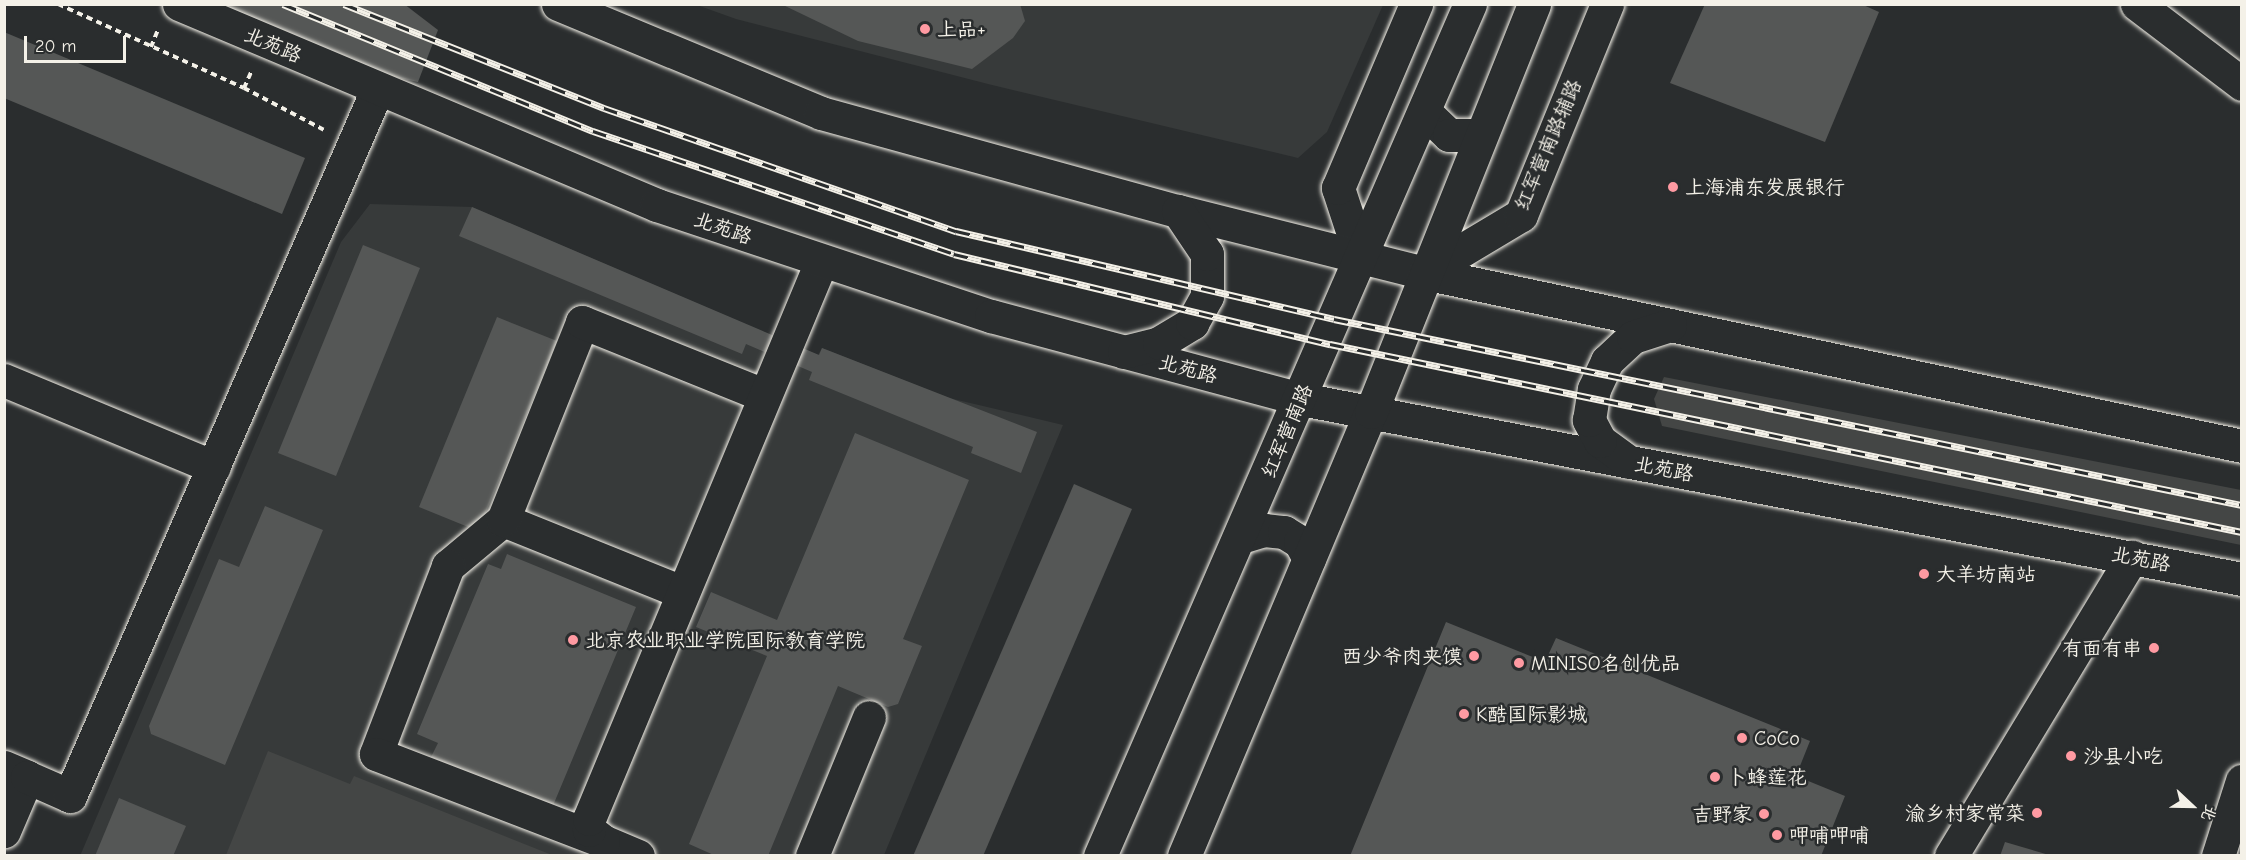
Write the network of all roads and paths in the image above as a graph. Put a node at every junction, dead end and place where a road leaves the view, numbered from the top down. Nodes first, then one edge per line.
1 (179, 4) edge
2 (558, 4) edge
3 (1416, 4) edge
4 (1470, 4) edge
5 (1534, 4) edge
6 (1607, 4) edge
7 (2137, 4) edge
8 (58, 5) edge
9 (2241, 84) edge
10 (377, 90) junction
11 (1425, 112) junction
12 (328, 132) dead end
13 (1481, 135) junction
14 (1178, 211) junction
15 (1361, 258) junction
16 (821, 262) junction
17 (1424, 273) junction
18 (1670, 324) junction
19 (1124, 352) junction
20 (4, 380) edge
21 (764, 395) junction
22 (1301, 399) junction
23 (1371, 412) junction
24 (2241, 446) edge
25 (1629, 462) junction
26 (214, 467) junction
27 (503, 520) junction
28 (1241, 537) junction
29 (2132, 557) junction
30 (1309, 559) junction
31 (2241, 579) edge
32 (682, 592) junction
33 (869, 717) dead end
34 (16, 772) edge
35 (2241, 781) edge
36 (4, 831) edge
37 (603, 841) junction
38 (638, 855) edge
39 (812, 855) edge
40 (1100, 855) edge
41 (1184, 855) edge
42 (1951, 855) edge
43 (2218, 855) edge

1 - 10 main road, 北苑路
2 - 14 main road
3 - 15 main road
4 - 11 main road, 红军营南路
5 - 13 main road
6 - 17 main road, 红军营南路辅路
7 - 9 main road
8 - 12 path
10 - 16 main road, 北苑路
10 - 26 main road
11 - 13 main road
11 - 15 main road, 红军营南路
13 - 17 main road
14 - 15 main road
14 - 19 main road
15 - 17 main road
15 - 22 main road, 红军营南路
16 - 19 main road, 北苑路
16 - 21 main road
17 - 18 main road
17 - 23 main road
18 - 24 main road
18 - 25 main road
19 - 22 main road, 北苑路
20 - 26 main road
21 - 27 main road
21 - 32 main road
22 - 23 main road, 北苑路
22 - 28 main road, 红军营南路
23 - 25 main road, 北苑路
23 - 30 main road
25 - 29 main road, 北苑路
26 - 34 main road
27 - 32 main road
27 - 37 main road
28 - 30 main road
28 - 40 main road, 红军营南路
29 - 31 main road, 北苑路
29 - 42 main road
30 - 41 main road
32 - 37 main road
33 - 39 main road
34 - 36 main road
35 - 43 main road
37 - 38 main road

